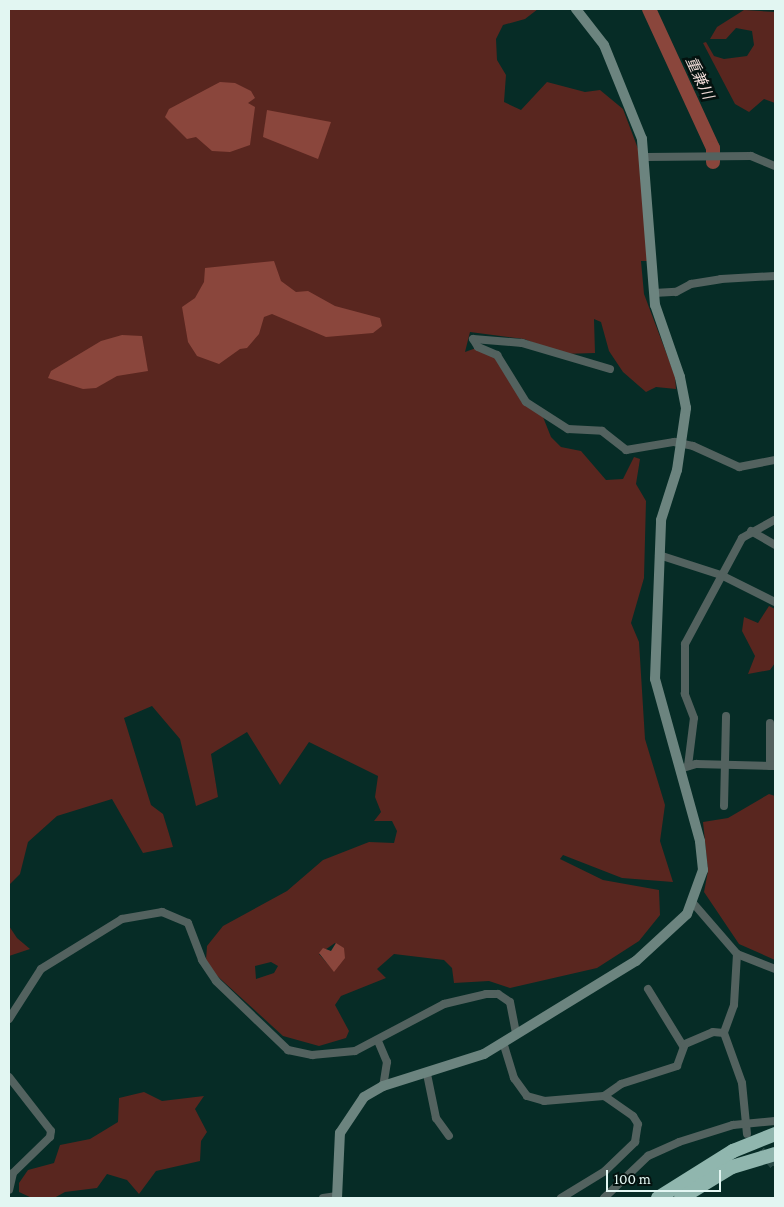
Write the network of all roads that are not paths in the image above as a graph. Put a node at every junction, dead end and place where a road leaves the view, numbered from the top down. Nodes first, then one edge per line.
1 (576, 9) edge
2 (646, 157) junction
3 (775, 166) edge
4 (775, 276) edge
5 (654, 293) junction
6 (610, 369) dead end
7 (683, 443) junction
8 (775, 460) edge
9 (775, 520) edge
10 (751, 531) junction
11 (775, 545) edge
12 (659, 556) junction
13 (721, 575) junction
14 (775, 602) edge
15 (726, 716) dead end
16 (770, 723) dead end
17 (725, 765) junction
18 (773, 766) edge
19 (684, 768) junction
20 (724, 806) dead end
21 (693, 903) junction
22 (737, 954) junction
23 (775, 969) edge
24 (648, 989) dead end
25 (9, 1019) edge
26 (724, 1033) junction
27 (516, 1034) junction
28 (378, 1041) junction
29 (503, 1042) junction
30 (683, 1046) junction
31 (427, 1074) junction
32 (9, 1077) edge
33 (383, 1086) junction
34 (604, 1096) junction
35 (775, 1121) edge
36 (744, 1124) junction
37 (747, 1134) tunnel mouth
38 (775, 1134) edge
39 (449, 1136) dead end
40 (775, 1145) edge
41 (629, 1152) junction
42 (775, 1154) edge
43 (775, 1163) edge
44 (639, 1164) junction
45 (718, 1167) junction
46 (9, 1190) edge
47 (337, 1197) edge
48 (323, 1198) edge
49 (562, 1198) edge
50 (604, 1198) edge
51 (658, 1198) edge
52 (681, 1198) edge

1 - 2 street
2 - 3 street
2 - 5 street
4 - 5 street
5 - 7 street
6 - 7 street
7 - 8 street
7 - 12 street
9 - 10 street
10 - 11 street
10 - 13 street
12 - 13 street
12 - 19 street
13 - 14 street
13 - 19 street
15 - 17 street
16 - 18 street
17 - 18 street
17 - 19 street
17 - 20 street
19 - 21 street
21 - 22 street
21 - 27 street
22 - 23 street
22 - 26 street
24 - 30 street
25 - 28 street
26 - 30 street
26 - 36 street
27 - 28 street
27 - 29 street
28 - 33 street
29 - 31 street
29 - 34 street
30 - 34 street
31 - 33 street
31 - 39 street
32 - 46 street
33 - 47 street
34 - 41 street
35 - 36 street
36 - 37 street
36 - 44 street
38 - 45 highway
40 - 45 highway
41 - 44 street
41 - 49 street
42 - 45 highway
43 - 45 highway
44 - 50 street
45 - 51 highway
45 - 52 highway
47 - 48 street

